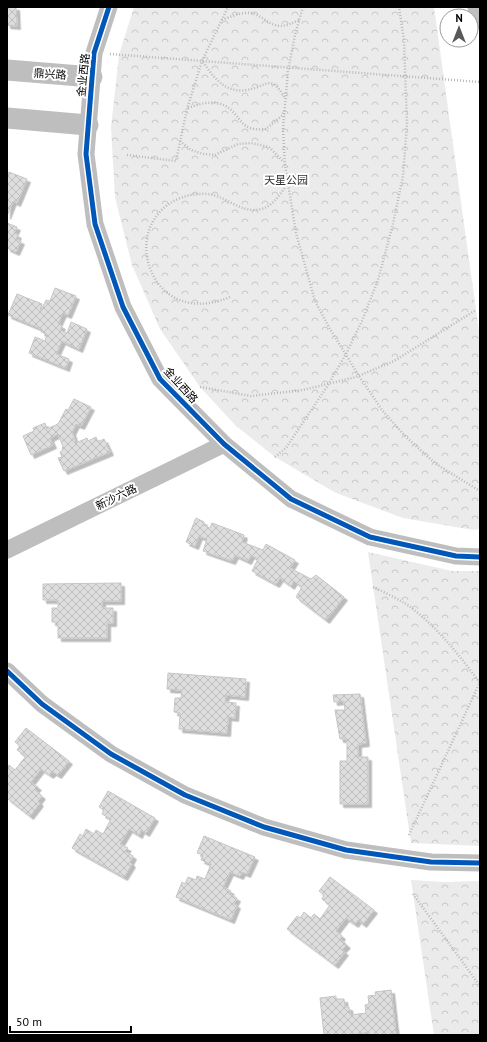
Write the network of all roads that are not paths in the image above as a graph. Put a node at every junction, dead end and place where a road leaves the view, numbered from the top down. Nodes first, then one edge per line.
1 (109, 7) edge
2 (478, 7) edge
3 (480, 19) edge
4 (7, 70) edge
5 (92, 77) junction
6 (7, 118) edge
7 (88, 125) junction
8 (224, 444) junction
9 (7, 550) edge
10 (480, 557) edge
11 (7, 671) edge
12 (480, 863) edge

1 - 5 street, 金业西路
2 - 3 street
4 - 5 street, 鼎兴路
5 - 7 street, 金业西路
6 - 7 street
7 - 8 street, 金业西路
8 - 9 street, 新沙六路
8 - 10 street, 金业西路
11 - 12 street

